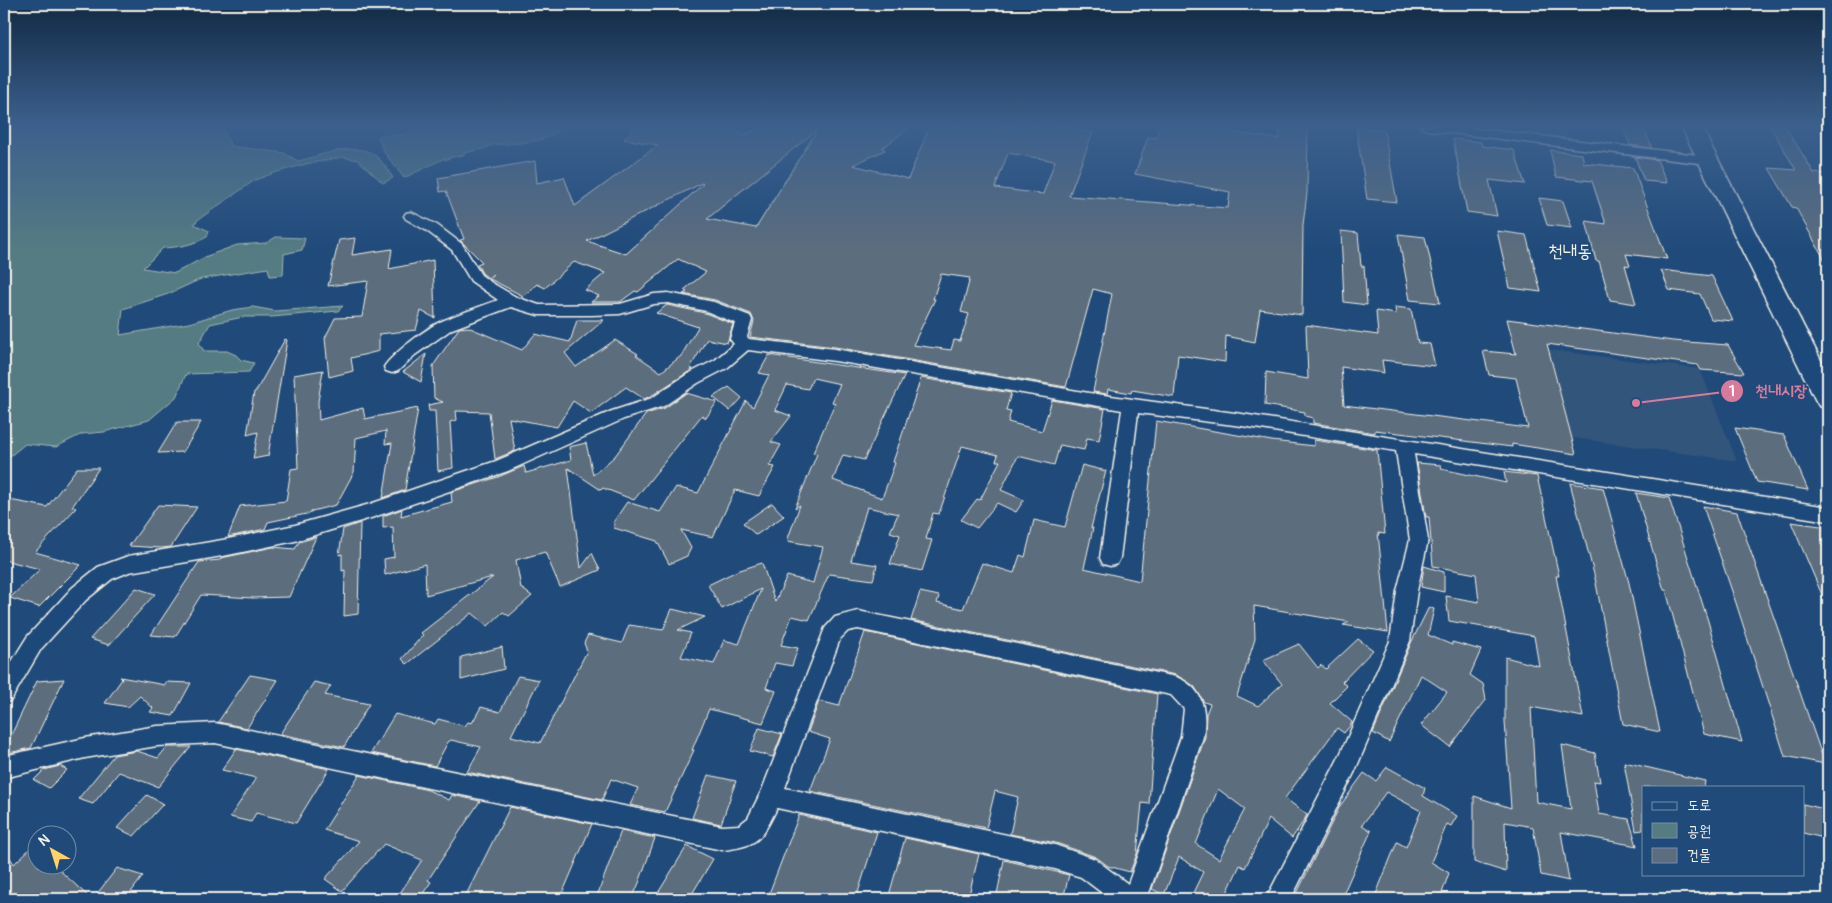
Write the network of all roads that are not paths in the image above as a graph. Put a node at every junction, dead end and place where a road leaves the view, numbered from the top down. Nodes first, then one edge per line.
1 (1711, 168) edge
2 (411, 216) dead end
3 (511, 301) junction
4 (744, 344) junction
5 (392, 367) dead end
6 (1828, 400) edge
7 (1131, 404) junction
8 (1404, 446) junction
9 (1828, 514) edge
10 (1110, 558) dead end
11 (4, 693) edge
12 (4, 767) edge
13 (771, 796) junction
14 (1129, 899) edge
15 (1135, 899) edge
16 (1278, 899) edge

1 - 6 main road
2 - 3 street
3 - 4 street
3 - 5 street
4 - 7 street
4 - 11 street
7 - 8 street
7 - 10 street
8 - 9 street
8 - 16 street
12 - 13 street
13 - 14 street
13 - 15 street

